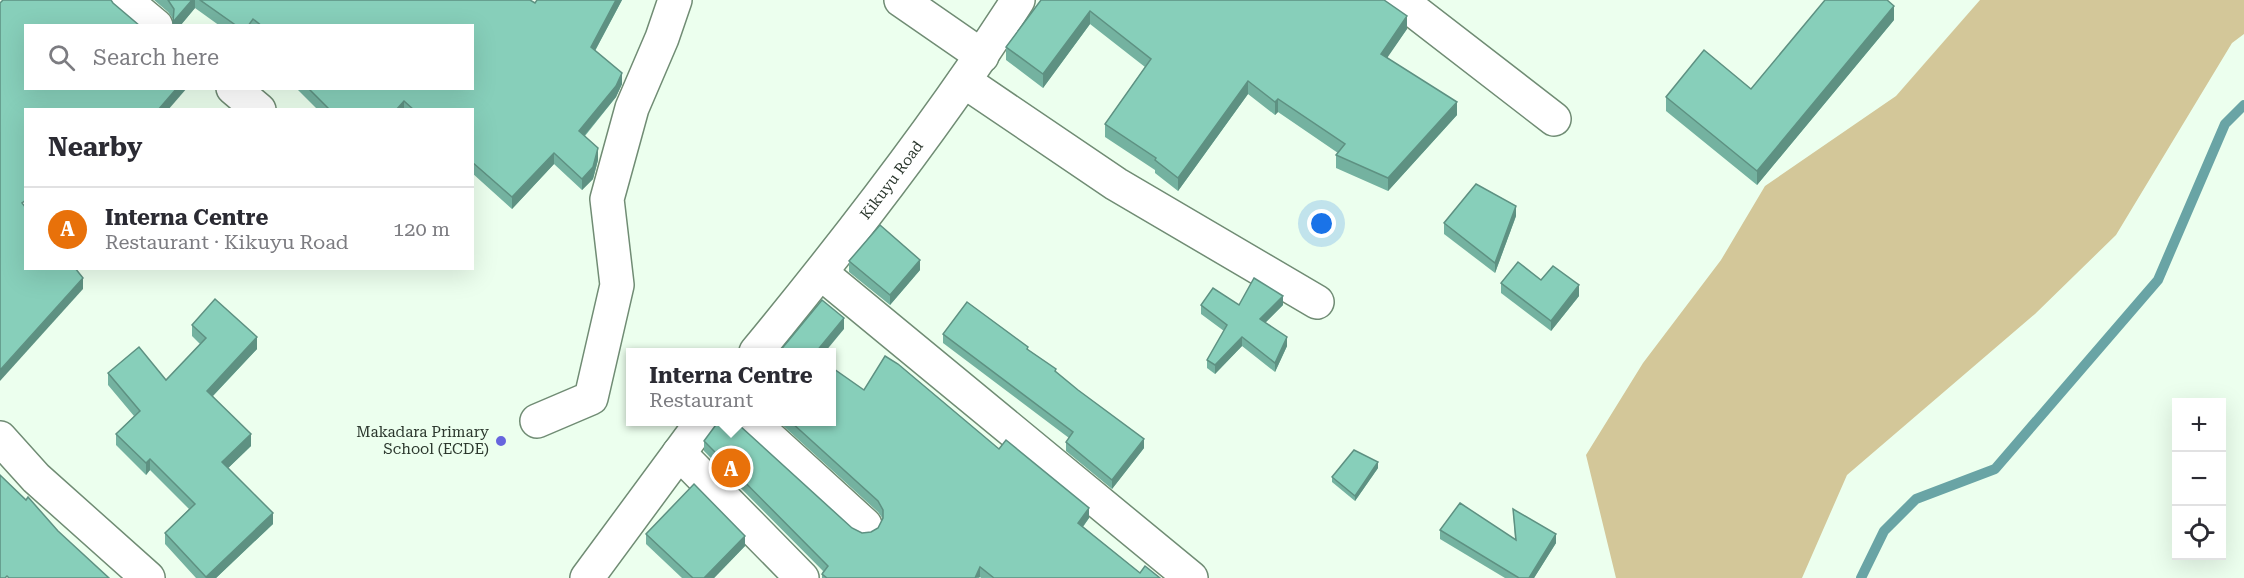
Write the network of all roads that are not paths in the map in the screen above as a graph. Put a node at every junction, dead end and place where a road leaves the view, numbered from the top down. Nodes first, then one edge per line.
1 (125, 0) edge
2 (675, 0) edge
3 (901, 0) edge
4 (1018, 0) edge
5 (1400, 0) edge
6 (154, 24) edge
7 (973, 69) junction
8 (235, 90) edge
9 (257, 108) edge
10 (1554, 119) dead end
11 (821, 273) junction
12 (1317, 302) dead end
13 (759, 348) edge
14 (537, 421) dead end
15 (699, 426) edge
16 (756, 426) edge
17 (0, 438) edge
18 (679, 453) junction
19 (865, 525) dead end
20 (148, 578) edge
21 (587, 578) edge
22 (802, 578) edge
23 (1191, 578) edge

1 - 6 street
2 - 14 street
3 - 7 street
4 - 7 street, Kikuyu Road
5 - 10 street
7 - 11 street, Kikuyu Road
7 - 12 street
8 - 9 street
11 - 13 street, Kikuyu Road
11 - 23 street
15 - 18 street
16 - 19 street
17 - 20 street
18 - 21 street
18 - 22 street

